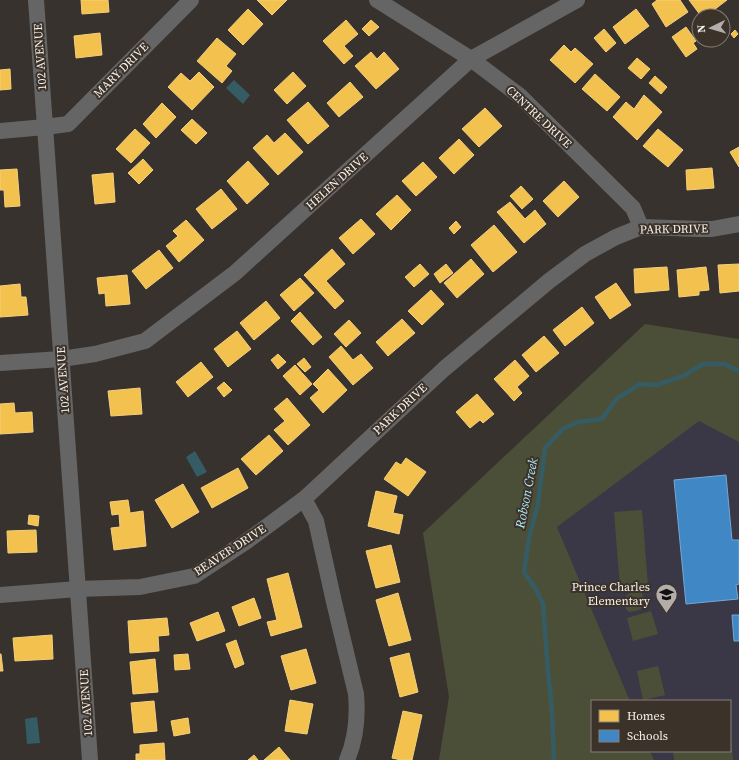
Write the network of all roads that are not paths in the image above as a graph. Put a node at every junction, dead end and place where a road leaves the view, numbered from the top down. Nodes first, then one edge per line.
1 (36, 0) edge
2 (191, 0) edge
3 (377, 0) edge
4 (577, 0) edge
5 (471, 59) junction
6 (45, 127) junction
7 (0, 131) edge
8 (739, 224) edge
9 (641, 227) junction
10 (61, 359) junction
11 (0, 363) edge
12 (304, 499) junction
13 (78, 589) junction
14 (0, 595) edge
15 (90, 760) edge
16 (347, 760) edge

1 - 6 street, 102 AVENUE
2 - 6 street, MARY DRIVE
3 - 5 street, CENTRE DRIVE
4 - 5 street, HELEN DRIVE
5 - 9 street, CENTRE DRIVE
5 - 10 street, HELEN DRIVE
6 - 7 street, MARY DRIVE
6 - 10 street, 102 AVENUE
8 - 9 street, PARK DRIVE
9 - 12 street, PARK DRIVE
10 - 11 street, HELEN DRIVE
10 - 13 street, 102 AVENUE
12 - 13 street, BEAVER DRIVE
12 - 16 street
13 - 14 street, BEAVER DRIVE
13 - 15 street, 102 AVENUE

